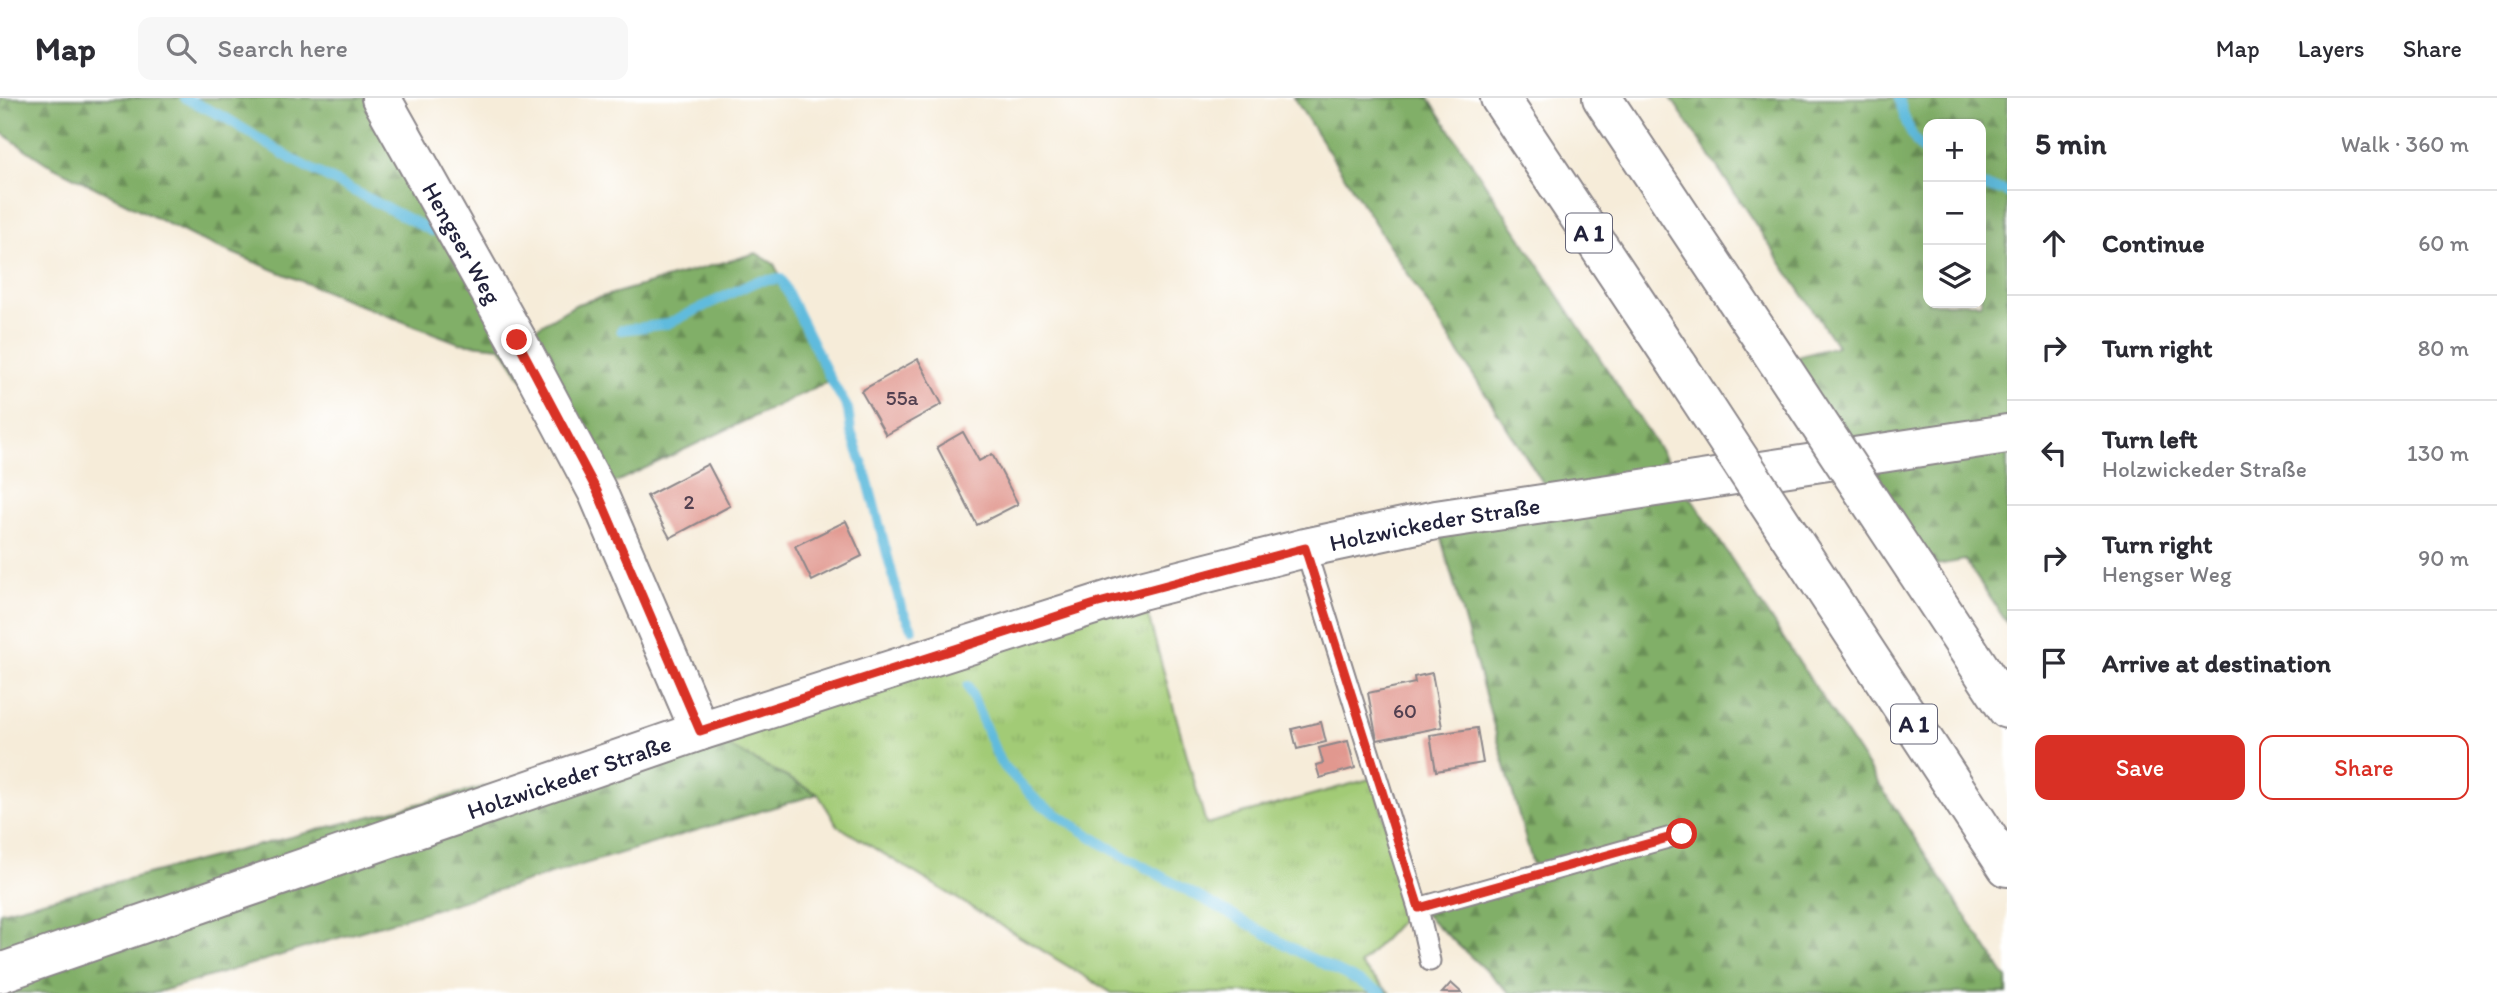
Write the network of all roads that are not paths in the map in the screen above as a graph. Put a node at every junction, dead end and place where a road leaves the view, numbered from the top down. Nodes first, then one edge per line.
1 (381, 98) edge
2 (1500, 98) edge
3 (1602, 98) edge
4 (2007, 434) edge
5 (1305, 548) junction
6 (2007, 709) edge
7 (700, 731) junction
8 (1682, 834) dead end
9 (2007, 867) edge
10 (1419, 908) junction
11 (1430, 961) dead end
12 (0, 973) edge

1 - 7 main road, Hengser Weg
2 - 9 main road, A 1, bridge
3 - 6 main road, bridge
4 - 5 main road, Holzwickeder Straße
5 - 7 main road, Holzwickeder Straße
5 - 10 lane
7 - 12 main road, Holzwickeder Straße
8 - 10 lane
10 - 11 lane

